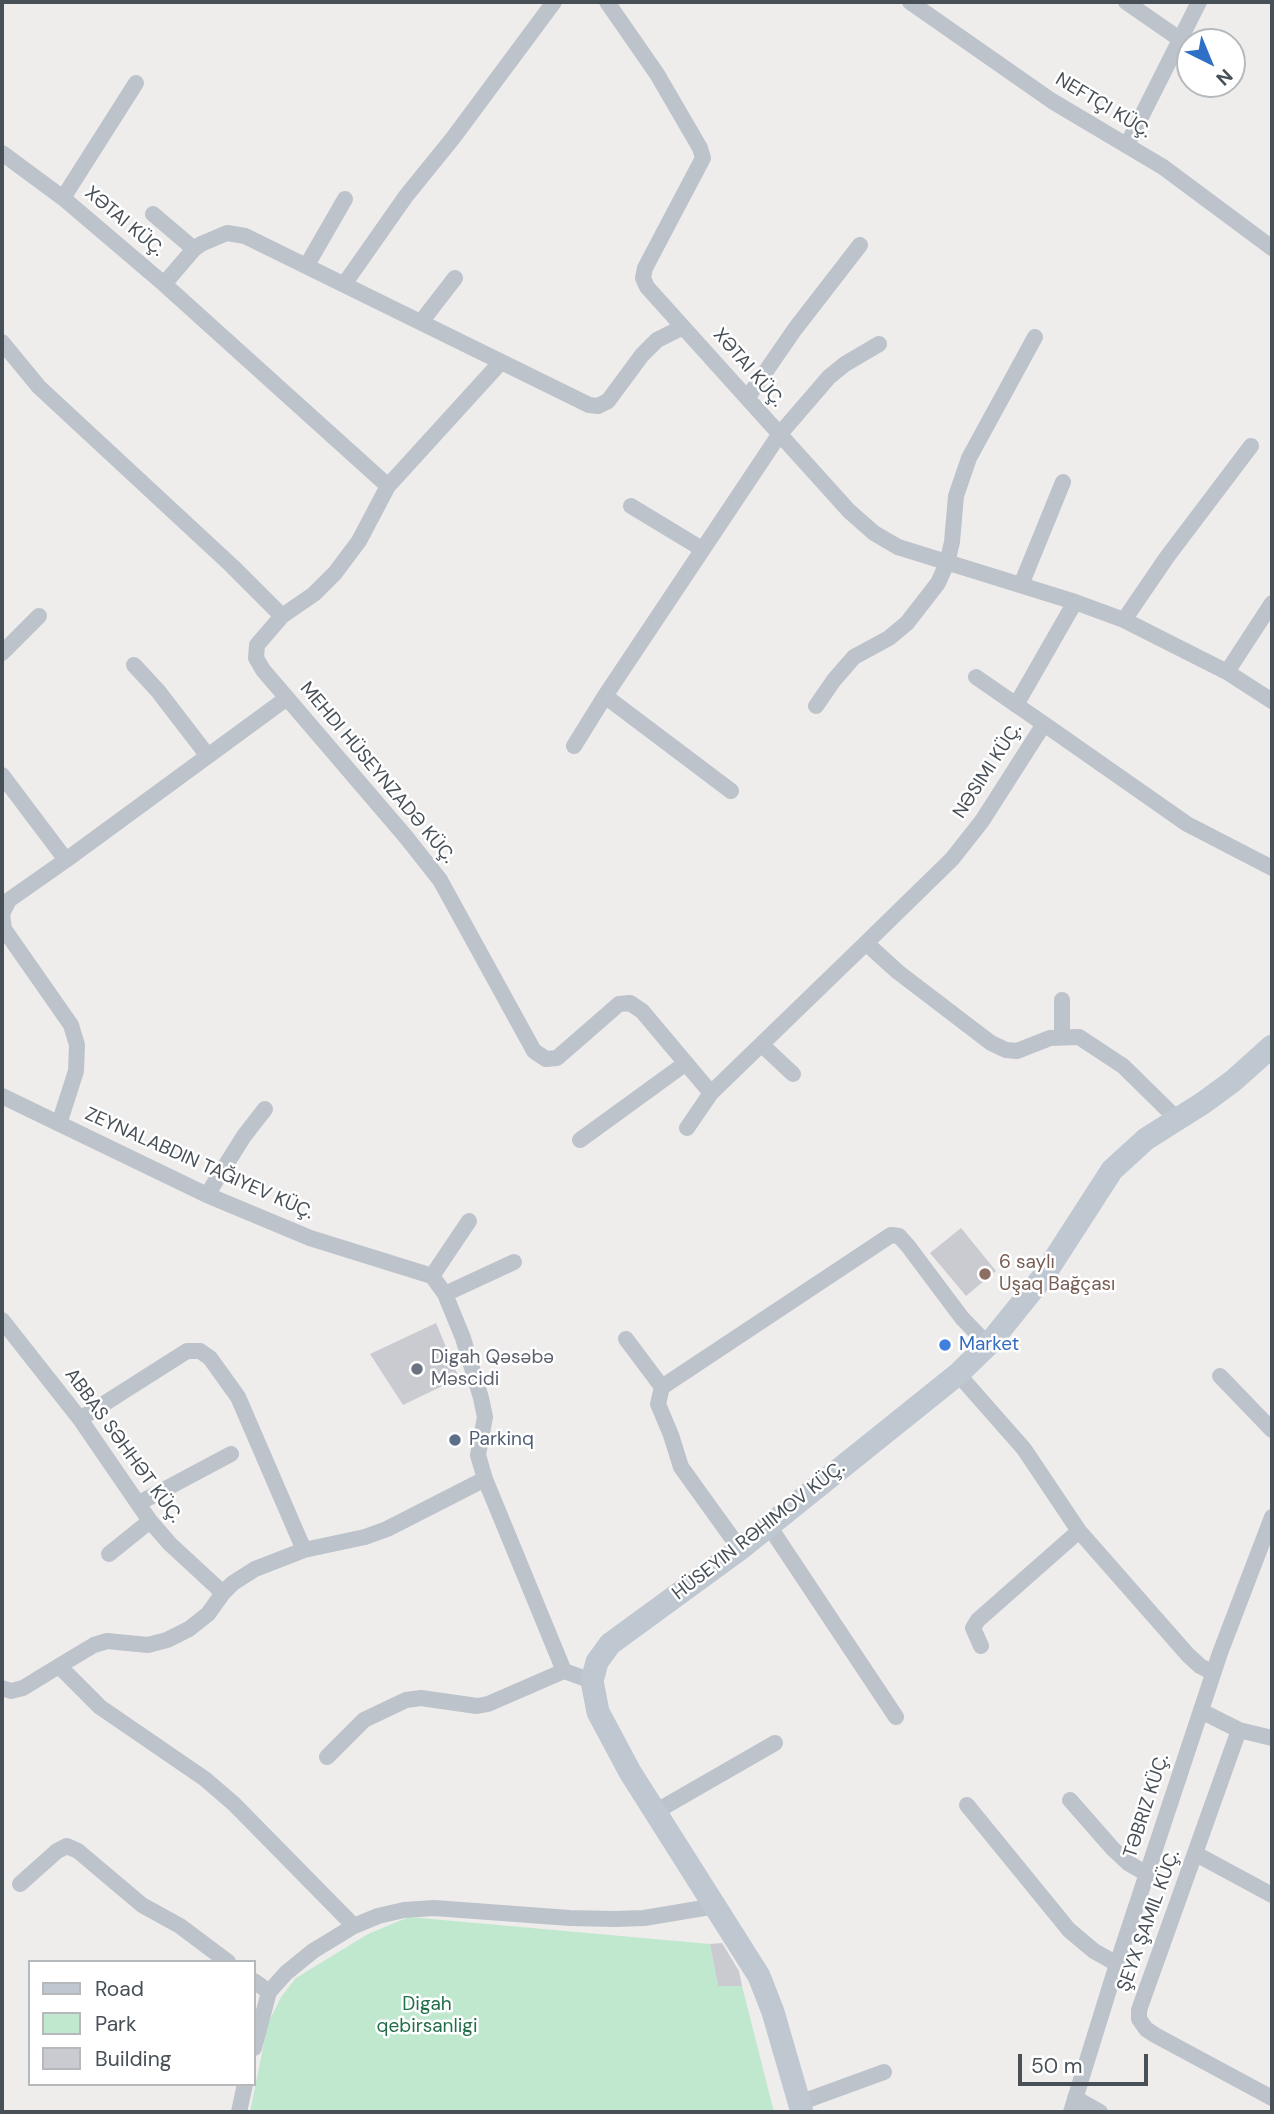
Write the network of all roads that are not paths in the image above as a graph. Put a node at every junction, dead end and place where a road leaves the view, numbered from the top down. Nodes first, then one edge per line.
1 (554, 2) edge
2 (607, 2) edge
3 (910, 2) edge
4 (1126, 2) edge
5 (1199, 2) edge
6 (1187, 28) edge
7 (1176, 37) edge
8 (1176, 50) edge
9 (136, 83) dead end
10 (1127, 145) junction
11 (2, 153) edge
12 (62, 198) junction
13 (345, 200) dead end
14 (153, 214) dead end
15 (860, 245) dead end
16 (1272, 248) edge
17 (194, 249) junction
18 (307, 265) junction
19 (455, 278) dead end
20 (345, 283) junction
21 (164, 284) junction
22 (421, 322) junction
23 (683, 327) junction
24 (1035, 337) dead end
25 (2, 343) edge
26 (879, 344) dead end
27 (501, 362) junction
28 (748, 397) junction
29 (779, 435) junction
30 (1251, 446) dead end
31 (1063, 482) dead end
32 (388, 486) junction
33 (631, 506) dead end
34 (702, 549) junction
35 (947, 563) junction
36 (1021, 585) junction
37 (1074, 602) junction
38 (1272, 603) edge
39 (38, 616) dead end
40 (282, 616) junction
41 (1124, 621) junction
42 (2, 653) edge
43 (134, 665) dead end
44 (1227, 672) junction
45 (976, 677) dead end
46 (605, 696) junction
47 (287, 698) junction
48 (1272, 701) edge
49 (1016, 705) junction
50 (816, 706) dead end
51 (1044, 724) junction
52 (574, 746) dead end
53 (208, 756) junction
54 (2, 775) edge
55 (731, 791) dead end
56 (66, 860) junction
57 (1272, 868) edge
58 (866, 943) junction
59 (1062, 1000) dead end
60 (1062, 1036) junction
61 (762, 1045) junction
62 (1272, 1046) edge
63 (686, 1063) junction
64 (793, 1073) dead end
65 (711, 1093) junction
66 (2, 1096) edge
67 (265, 1110) dead end
68 (1178, 1120) junction
69 (59, 1124) junction
70 (687, 1128) dead end
71 (580, 1140) dead end
72 (207, 1195) junction
73 (469, 1221) dead end
74 (514, 1262) dead end
75 (432, 1276) junction
76 (445, 1294) junction
77 (2, 1320) edge
78 (626, 1339) dead end
79 (988, 1345) junction
80 (958, 1374) junction
81 (1220, 1376) dead end
82 (662, 1387) junction
83 (80, 1419) junction
84 (1272, 1430) edge
85 (231, 1454) dead end
86 (485, 1479) junction
87 (139, 1503) junction
88 (1272, 1517) edge
89 (150, 1521) junction
90 (769, 1526) junction
91 (1079, 1531) junction
92 (740, 1549) junction
93 (304, 1550) junction
94 (109, 1553) dead end
95 (223, 1593) junction
96 (981, 1646) dead end
97 (59, 1666) junction
98 (564, 1671) junction
99 (1213, 1673) junction
100 (592, 1681) junction
101 (2, 1688) edge
102 (1201, 1711) junction
103 (896, 1717) dead end
104 (1239, 1730) junction
105 (1272, 1738) edge
106 (775, 1743) dead end
107 (327, 1757) dead end
108 (1070, 1800) dead end
109 (967, 1805) dead end
110 (655, 1812) junction
111 (1196, 1854) junction
112 (1147, 1874) junction
113 (20, 1884) dead end
114 (1272, 1895) edge
115 (716, 1906) junction
116 (354, 1926) junction
117 (225, 1960) edge
118 (1117, 1965) junction
119 (256, 1982) edge
120 (269, 1992) junction
121 (256, 2041) edge
122 (884, 2072) dead end
123 (245, 2086) edge
124 (1272, 2098) edge
125 (1073, 2105) edge
126 (801, 2108) edge
127 (239, 2112) edge
128 (1100, 2112) edge

1 - 20 street
2 - 23 street
3 - 10 street, NEFTÇI KÜÇ.
4 - 7 street
5 - 6 street
8 - 10 street
9 - 12 street
10 - 16 street, NEFTÇI KÜÇ.
11 - 12 street, XƏTAI KÜÇ.
12 - 21 street, XƏTAI KÜÇ.
13 - 18 street
14 - 17 street
15 - 28 street
17 - 18 street, XƏTAI KÜÇ.
17 - 21 street, XƏTAI KÜÇ.
18 - 20 street, XƏTAI KÜÇ.
19 - 22 street
20 - 22 street, XƏTAI KÜÇ.
21 - 32 street
22 - 27 street, XƏTAI KÜÇ.
23 - 27 street, XƏTAI KÜÇ.
23 - 28 street, XƏTAI KÜÇ.
24 - 35 street
25 - 40 street
26 - 29 street
27 - 32 street, MEHDI HÜSEYNZADƏ KÜÇ.
28 - 29 street, XƏTAI KÜÇ.
29 - 34 street
29 - 35 street, XƏTAI KÜÇ.
30 - 41 street
31 - 36 street
32 - 40 street, MEHDI HÜSEYNZADƏ KÜÇ.
33 - 34 street
34 - 46 street
35 - 36 street, XƏTAI KÜÇ.
35 - 50 street
36 - 37 street, XƏTAI KÜÇ.
37 - 41 street, XƏTAI KÜÇ.
37 - 49 street
38 - 44 street
39 - 42 street
40 - 47 street, MEHDI HÜSEYNZADƏ KÜÇ.
41 - 44 street, XƏTAI KÜÇ.
43 - 53 street
44 - 48 street, XƏTAI KÜÇ.
45 - 49 street
46 - 52 street
46 - 55 street
47 - 53 street
47 - 63 street, MEHDI HÜSEYNZADƏ KÜÇ.
49 - 51 street
51 - 57 street, NƏSIMI KÜÇ.
51 - 58 street, NƏSIMI KÜÇ.
53 - 56 street
54 - 56 street
56 - 69 street
58 - 60 street
58 - 61 street
59 - 60 street
60 - 68 street
61 - 64 street
61 - 65 street
62 - 68 main road, HÜSEYIN RƏHIMOV KÜÇ.
63 - 65 street, MEHDI HÜSEYNZADƏ KÜÇ.
63 - 71 street
65 - 70 street
66 - 69 street
67 - 72 street
68 - 79 main road, HÜSEYIN RƏHIMOV KÜÇ.
69 - 72 street
72 - 75 street
73 - 75 street
74 - 76 street
75 - 76 street
76 - 86 street
77 - 83 street, ABBAS SƏHHƏT KÜÇ.
78 - 82 street
79 - 80 main road, HÜSEYIN RƏHIMOV KÜÇ.
79 - 82 street
80 - 90 main road, HÜSEYIN RƏHIMOV KÜÇ.
80 - 91 street
81 - 84 street
82 - 92 street
83 - 87 street, ABBAS SƏHHƏT KÜÇ.
83 - 93 street
85 - 87 street
86 - 93 street
86 - 98 street
87 - 89 street, ABBAS SƏHHƏT KÜÇ.
88 - 99 street, TƏBRIZ KÜÇ.
89 - 94 street
89 - 95 street, ABBAS SƏHHƏT KÜÇ.
90 - 92 main road, HÜSEYIN RƏHIMOV KÜÇ.
90 - 103 street
91 - 96 street
91 - 99 street
92 - 100 main road, HÜSEYIN RƏHIMOV KÜÇ.
93 - 95 street
95 - 97 street
97 - 101 street
97 - 116 street
98 - 100 street
98 - 107 street
99 - 102 street, TƏBRIZ KÜÇ.
100 - 110 main road
102 - 104 street
102 - 112 street, TƏBRIZ KÜÇ.
104 - 105 street
104 - 111 street, ŞEYX ŞAMIL KÜÇ.
106 - 110 street
108 - 112 street
109 - 118 street
110 - 115 main road
111 - 114 street
111 - 124 street, ŞEYX ŞAMIL KÜÇ.
112 - 118 street, TƏBRIZ KÜÇ.
113 - 117 street
115 - 116 street
115 - 126 main road
116 - 120 street
118 - 125 street, TƏBRIZ KÜÇ.
119 - 120 street
120 - 121 street
122 - 126 street
123 - 127 street
125 - 128 street

